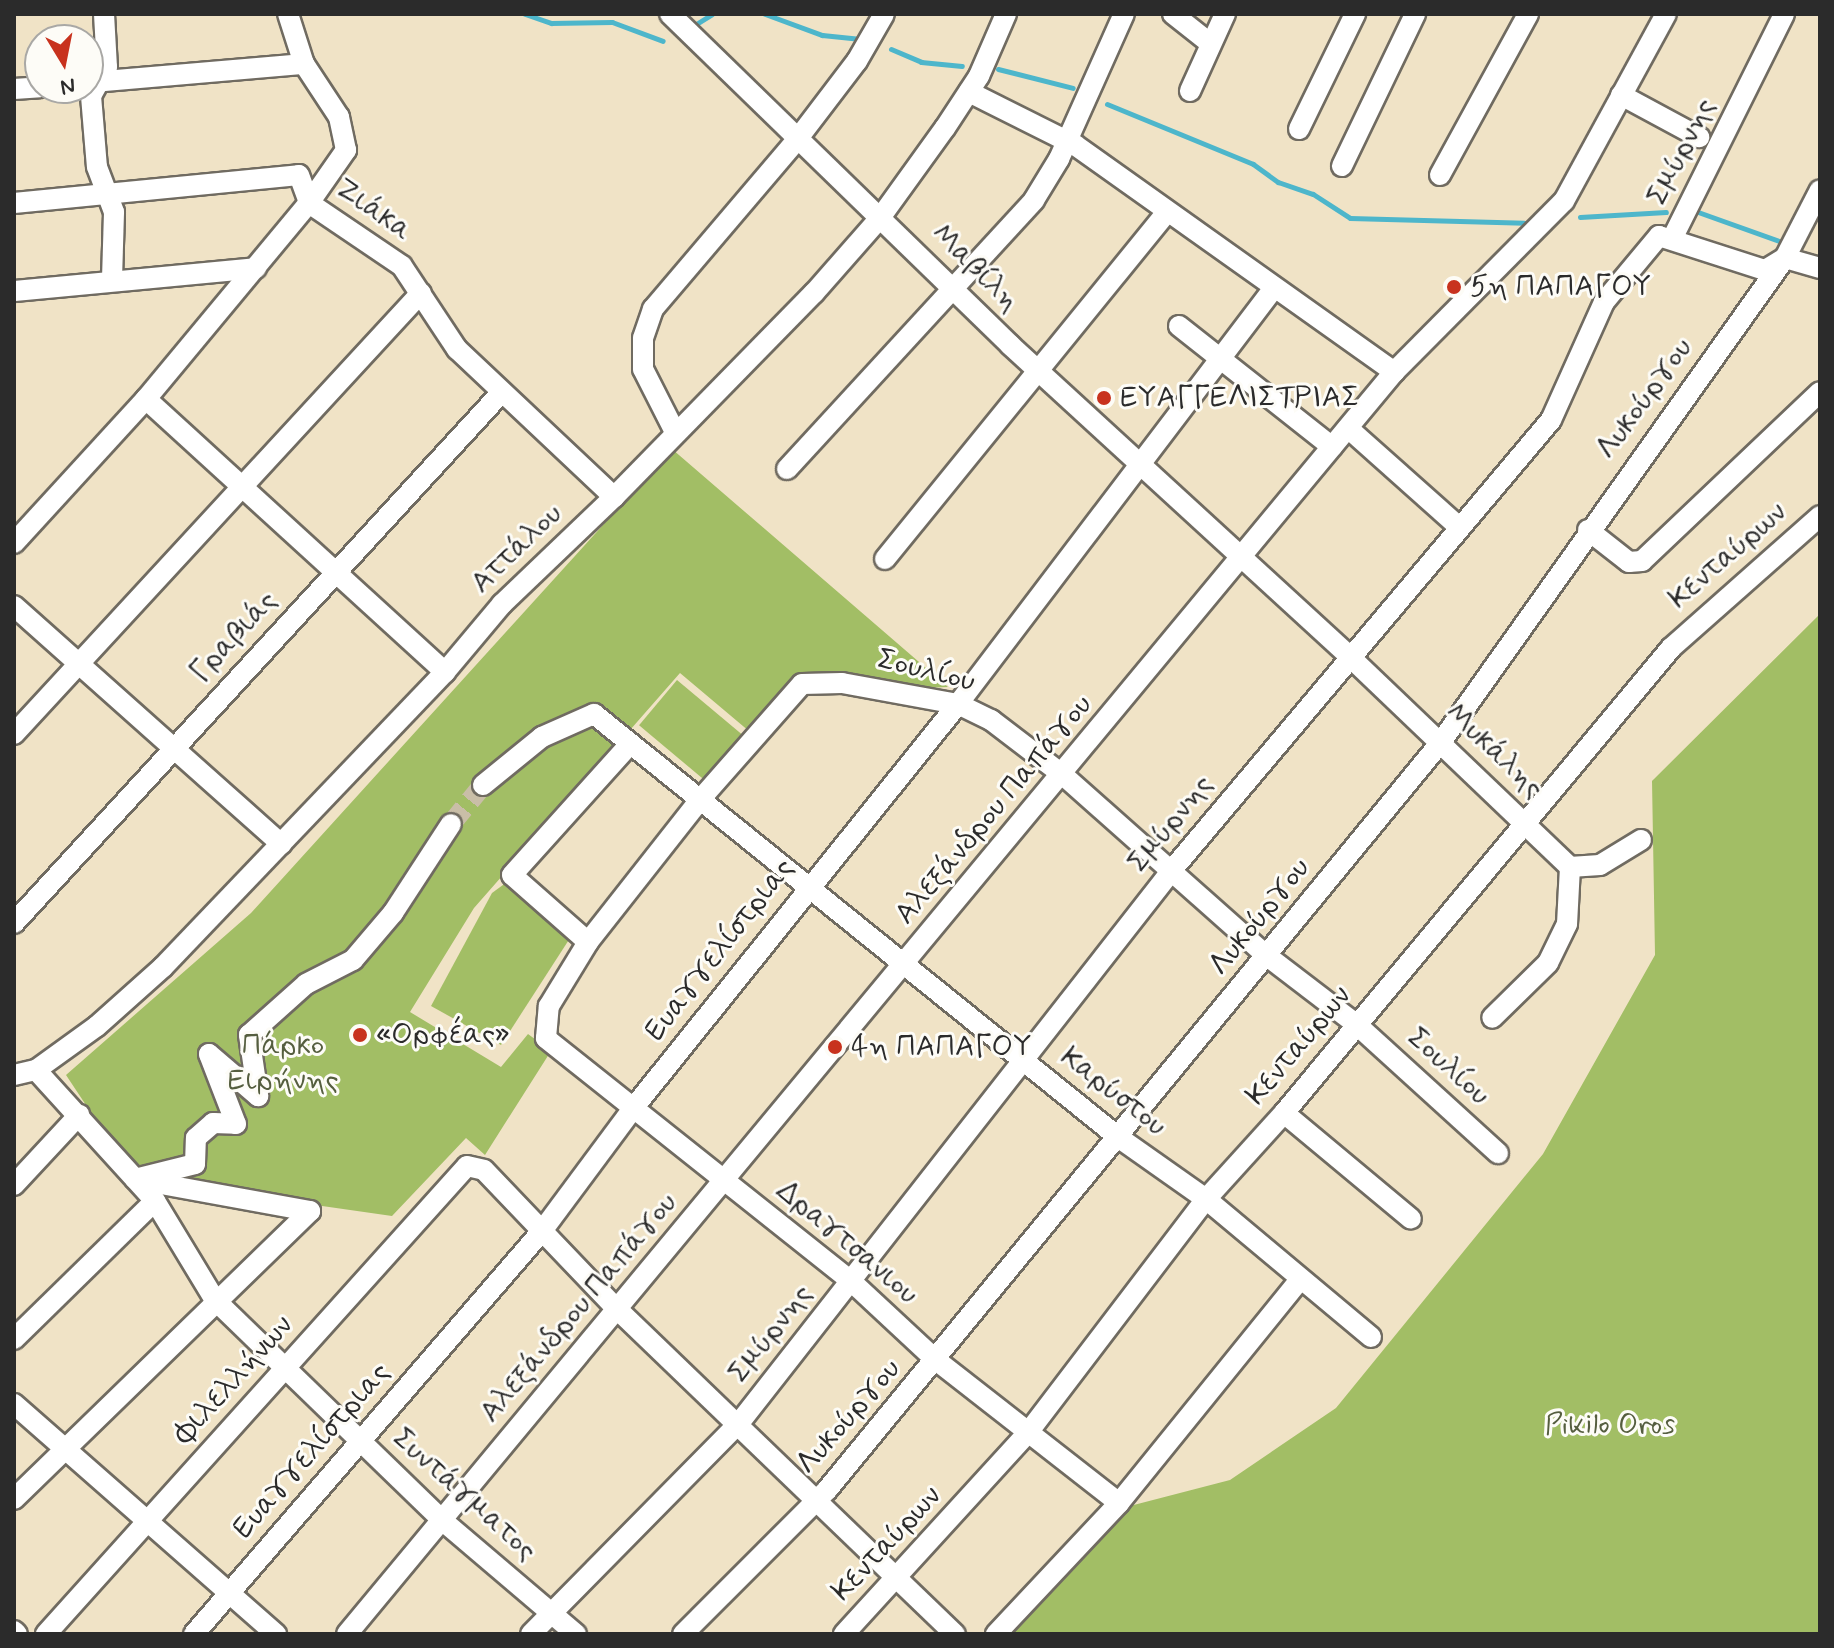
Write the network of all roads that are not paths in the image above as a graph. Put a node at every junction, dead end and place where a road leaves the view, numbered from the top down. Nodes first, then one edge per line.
1 (104, 14) edge
2 (288, 14) edge
3 (670, 14) edge
4 (884, 14) edge
5 (1006, 14) edge
6 (1124, 14) edge
7 (1173, 14) edge
8 (1225, 14) edge
9 (1355, 14) edge
10 (1415, 14) edge
11 (1528, 14) edge
12 (1666, 14) edge
13 (1784, 14) edge
14 (1211, 44) junction
15 (304, 64) junction
16 (104, 68) edge
17 (104, 81) edge
18 (1190, 91) dead end
19 (969, 92) junction
20 (1621, 95) junction
21 (92, 104) edge
22 (1299, 129) dead end
23 (1699, 137) dead end
24 (1068, 140) junction
25 (796, 141) junction
26 (1342, 166) dead end
27 (1440, 175) dead end
28 (1820, 190) edge
29 (109, 194) junction
30 (14, 203) edge
31 (309, 203) junction
32 (1166, 213) junction
33 (880, 218) junction
34 (1672, 239) junction
35 (1785, 258) junction
36 (256, 268) junction
37 (1820, 268) edge
38 (112, 281) junction
39 (1274, 288) junction
40 (955, 289) junction
41 (14, 291) edge
42 (421, 293) junction
43 (1179, 326) dead end
44 (1221, 359) junction
45 (1042, 372) junction
46 (1394, 372) junction
47 (1820, 392) edge
48 (501, 393) junction
49 (146, 399) junction
50 (1348, 428) junction
51 (675, 432) junction
52 (1332, 447) junction
53 (1142, 464) junction
54 (787, 469) dead end
55 (242, 486) junction
56 (614, 497) junction
57 (1820, 516) edge
58 (1458, 526) junction
59 (1588, 530) junction
60 (14, 543) edge
61 (1244, 558) junction
62 (885, 559) dead end
63 (335, 572) junction
64 (14, 606) edge
65 (1349, 656) junction
66 (80, 662) junction
67 (445, 672) junction
68 (958, 704) junction
69 (14, 734) edge
70 (1441, 742) junction
71 (630, 744) junction
72 (174, 746) junction
73 (1063, 775) junction
74 (483, 785) tunnel mouth
75 (698, 802) junction
76 (1524, 821) junction
77 (451, 824) tunnel mouth
78 (1641, 840) dead end
79 (281, 844) junction
80 (1570, 867) junction
81 (1172, 870) junction
82 (807, 889) junction
83 (14, 923) edge
84 (588, 942) junction
85 (1267, 956) junction
86 (906, 963) junction
87 (1492, 1018) dead end
88 (1356, 1024) junction
89 (1024, 1059) junction
90 (36, 1070) junction
91 (14, 1075) edge
92 (635, 1106) junction
93 (1284, 1113) junction
94 (79, 1115) junction
95 (1118, 1137) junction
96 (1498, 1153) dead end
97 (135, 1179) junction
98 (724, 1181) junction
99 (14, 1185) edge
100 (1206, 1199) junction
101 (155, 1201) junction
102 (1411, 1219) dead end
103 (542, 1231) junction
104 (851, 1281) junction
105 (1299, 1281) junction
106 (215, 1300) junction
107 (617, 1309) junction
108 (1371, 1337) dead end
109 (14, 1339) edge
110 (937, 1361) junction
111 (287, 1366) junction
112 (14, 1404) edge
113 (740, 1422) junction
114 (1030, 1430) junction
115 (360, 1440) junction
116 (66, 1449) junction
117 (14, 1499) edge
118 (816, 1501) junction
119 (1119, 1503) junction
120 (442, 1520) junction
121 (145, 1524) junction
122 (899, 1577) junction
123 (228, 1595) junction
124 (552, 1614) junction
125 (46, 1634) edge
126 (194, 1634) edge
127 (276, 1634) edge
128 (347, 1634) edge
129 (531, 1634) edge
130 (576, 1634) edge
131 (683, 1634) edge
132 (844, 1634) edge
133 (955, 1634) edge
134 (996, 1634) edge

1 - 16 street
2 - 15 street
3 - 25 street, Μαβίλη
4 - 25 street
5 - 19 street, Αττάλου
6 - 24 street
7 - 14 street
8 - 14 street
9 - 22 street
10 - 26 street
11 - 27 street
12 - 20 street, Αλεξάνδρου Παπάγου
13 - 34 street, Σμύρνης
14 - 18 street
15 - 17 street
15 - 31 street
19 - 24 street
19 - 33 street, Αττάλου
20 - 23 street
20 - 46 street, Αλεξάνδρου Παπάγου
21 - 29 street
24 - 32 street
24 - 40 street
25 - 33 street, Μαβίλη
25 - 51 street
28 - 35 street, Λυκούργου
29 - 30 street, Ζιάκα
29 - 31 street, Ζιάκα
29 - 38 street
31 - 36 street
31 - 42 street, Ζιάκα
32 - 39 street
32 - 45 street
33 - 40 street, Μαβίλη
33 - 51 street, Αττάλου
34 - 35 street
34 - 58 street, Σμύρνης
35 - 37 street
35 - 59 street, Λυκούργου
36 - 38 street
36 - 49 street
38 - 41 street
39 - 44 street, Ευαγγελίστριας
39 - 46 street
40 - 45 street, Μαβίλη
40 - 54 street
42 - 48 street, Ζιάκα
42 - 55 street
43 - 44 street
44 - 52 street
44 - 53 street, Ευαγγελίστριας
45 - 53 street, Μαβίλη
45 - 62 street
46 - 50 street, Αλεξάνδρου Παπάγου
47 - 59 street
48 - 56 street, Ζιάκα
48 - 63 street, Γραβιάς
49 - 55 street
49 - 60 street
50 - 52 street, Αλεξάνδρου Παπάγου
50 - 58 street
51 - 56 street, Αττάλου
52 - 61 street, Αλεξάνδρου Παπάγου
53 - 61 street, Μαβίλη
53 - 68 street, Ευαγγελίστριας
55 - 63 street
55 - 66 street
56 - 67 street, Αττάλου
57 - 76 street, Κενταύρων
58 - 65 street, Σμύρνης
59 - 70 street, Λυκούργου
61 - 65 street, Μυκάλης
61 - 73 street, Αλεξάνδρου Παπάγου
63 - 67 street
63 - 72 street, Γραβιάς
64 - 66 street
65 - 70 street, Μυκάλης
65 - 81 street, Σμύρνης
66 - 69 street
66 - 72 street
67 - 79 street, Αττάλου
68 - 73 street, Σουλίου
68 - 75 street, Σουλίου
68 - 82 street, Ευαγγελίστριας
70 - 76 street, Μυκάλης
70 - 85 street, Λυκούργου
71 - 74 street, Καρύστου
71 - 75 street, Καρύστου
71 - 84 street
72 - 79 street
72 - 83 street, Γραβιάς
73 - 81 street, Σουλίου
73 - 86 street, Αλεξάνδρου Παπάγου
75 - 82 street, Καρύστου
75 - 84 street
76 - 80 street, Μυκάλης
76 - 88 street, Κενταύρων
77 - 97 street
78 - 80 street
79 - 90 street, Αττάλου
80 - 87 street
81 - 85 street, Σουλίου
81 - 89 street, Σμύρνης
82 - 86 street, Καρύστου
82 - 92 street, Ευαγγελίστριας
84 - 92 street, Δραγτσανιου
85 - 88 street, Σουλίου
85 - 95 street, Λυκούργου
86 - 89 street, Καρύστου
86 - 98 street, Αλεξάνδρου Παπάγου
88 - 93 street, Κενταύρων
88 - 96 street, Σουλίου
89 - 95 street, Καρύστου
89 - 104 street, Σμύρνης
90 - 91 street, Αττάλου
90 - 94 street, Συντάγματος
92 - 98 street, Δραγτσανιου
92 - 103 street, Ευαγγελίστριας
93 - 100 street, Κενταύρων
93 - 102 street
94 - 97 street, Συντάγματος
94 - 99 street
95 - 100 street, Καρύστου
95 - 110 street, Λυκούργου
97 - 101 street, Συντάγματος
97 - 106 street
98 - 104 street, Δραγτσανιου
98 - 107 street, Αλεξάνδρου Παπάγου
100 - 105 street, Καρύστου
100 - 114 street, Κενταύρων
101 - 106 street, Συντάγματος
101 - 109 street
103 - 107 street
103 - 111 street, Φιλελλήνων
103 - 115 street, Ευαγγελίστριας
104 - 110 street, Δραγτσανιου
104 - 113 street, Σμύρνης
105 - 108 street, Καρύστου
105 - 119 street
106 - 111 street, Συντάγματος
106 - 116 street
107 - 113 street
107 - 120 street, Αλεξάνδρου Παπάγου
110 - 114 street, Δραγτσανιου
110 - 118 street, Λυκούργου
111 - 115 street, Συντάγματος
111 - 121 street, Φιλελλήνων
112 - 116 street
113 - 118 street
113 - 124 street, Σμύρνης
114 - 119 street, Δραγτσανιου
114 - 122 street, Κενταύρων
115 - 120 street, Συντάγματος
115 - 123 street, Ευαγγελίστριας
116 - 117 street
116 - 121 street
118 - 122 street
118 - 131 street, Λυκούργου
119 - 134 street
120 - 124 street, Συντάγματος
120 - 128 street, Αλεξάνδρου Παπάγου
121 - 123 street
121 - 125 street, Φιλελλήνων
122 - 132 street, Κενταύρων
122 - 133 street
123 - 126 street, Ευαγγελίστριας
123 - 127 street
124 - 129 street, Σμύρνης
124 - 130 street, Συντάγματος

